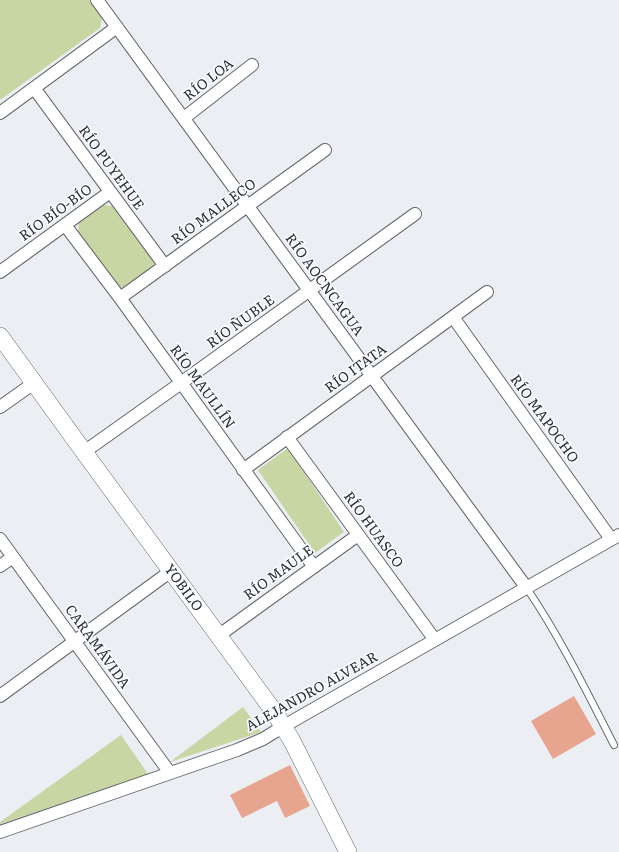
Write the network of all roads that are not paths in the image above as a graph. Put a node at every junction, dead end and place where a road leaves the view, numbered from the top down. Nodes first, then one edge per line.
1 (97, 0) edge
2 (117, 27) junction
3 (252, 65) dead end
4 (34, 88) junction
5 (0, 113) edge
6 (184, 118) junction
7 (325, 150) dead end
8 (110, 192) junction
9 (248, 206) junction
10 (414, 214) dead end
11 (65, 225) junction
12 (165, 266) junction
13 (0, 272) edge
14 (309, 291) junction
15 (487, 292) dead end
16 (120, 298) junction
17 (453, 317) junction
18 (0, 336) edge
19 (372, 376) junction
20 (34, 382) junction
21 (181, 383) junction
22 (0, 407) edge
23 (287, 437) junction
24 (84, 452) junction
25 (244, 470) junction
26 (358, 535) junction
27 (615, 537) edge
28 (0, 539) edge
29 (13, 557) junction
30 (0, 566) edge
31 (314, 567) junction
32 (171, 571) junction
33 (526, 588) junction
34 (218, 636) junction
35 (435, 640) junction
36 (75, 641) junction
37 (0, 696) edge
38 (284, 726) junction
39 (614, 745) dead end
40 (170, 773) junction
41 (0, 832) edge
42 (348, 852) edge

1 - 2 street, RÍO AOCNCAGUA
2 - 4 street
2 - 6 street, RÍO AOCNCAGUA
3 - 6 street, RÍO LOA
4 - 5 street
4 - 8 street, RÍO PUYEHUE
6 - 9 street, RÍO AOCNCAGUA
7 - 9 street, RÍO MALLECO
8 - 11 street, RÍO BÍO-BÍO
8 - 12 street, RÍO PUYEHUE
9 - 12 street, RÍO MALLECO
9 - 14 street, RÍO AOCNCAGUA
10 - 14 street, RÍO ÑUBLE
11 - 13 street, RÍO BÍO-BÍO
11 - 16 street, RÍO MAULLÍN
12 - 16 street, RÍO MALLECO
14 - 19 street, RÍO AOCNCAGUA
14 - 21 street, RÍO ÑUBLE
15 - 17 street, RÍO ITATA
16 - 21 street, RÍO MAULLÍN
17 - 19 street, RÍO ITATA
17 - 27 street, RÍO MAPOCHO
18 - 20 main road, YOBILO
19 - 23 street, RÍO ITATA
19 - 33 street, RÍO AOCNCAGUA
20 - 22 street
20 - 24 main road, YOBILO
21 - 24 street, RÍO ÑUBLE
21 - 25 street, RÍO MAULLÍN
23 - 25 street, RÍO ITATA
23 - 26 street, RÍO HUASCO
24 - 32 main road, YOBILO
25 - 31 street, RÍO MAULLÍN
26 - 31 street, RÍO MAULE
26 - 35 street, RÍO HUASCO
27 - 33 street, ALEJANDRO ALVEAR
28 - 29 street, CARAMÁVIDA
29 - 30 street
29 - 36 street, CARAMÁVIDA
31 - 34 street, RÍO MAULE
32 - 34 main road, YOBILO
32 - 36 street
33 - 35 street, ALEJANDRO ALVEAR
33 - 39 lane
34 - 38 main road, YOBILO
35 - 38 street, ALEJANDRO ALVEAR
36 - 37 street
36 - 40 street, CARAMÁVIDA
38 - 40 street, ALEJANDRO ALVEAR
38 - 42 main road, YOBILO
40 - 41 street, ALEJANDRO ALVEAR

